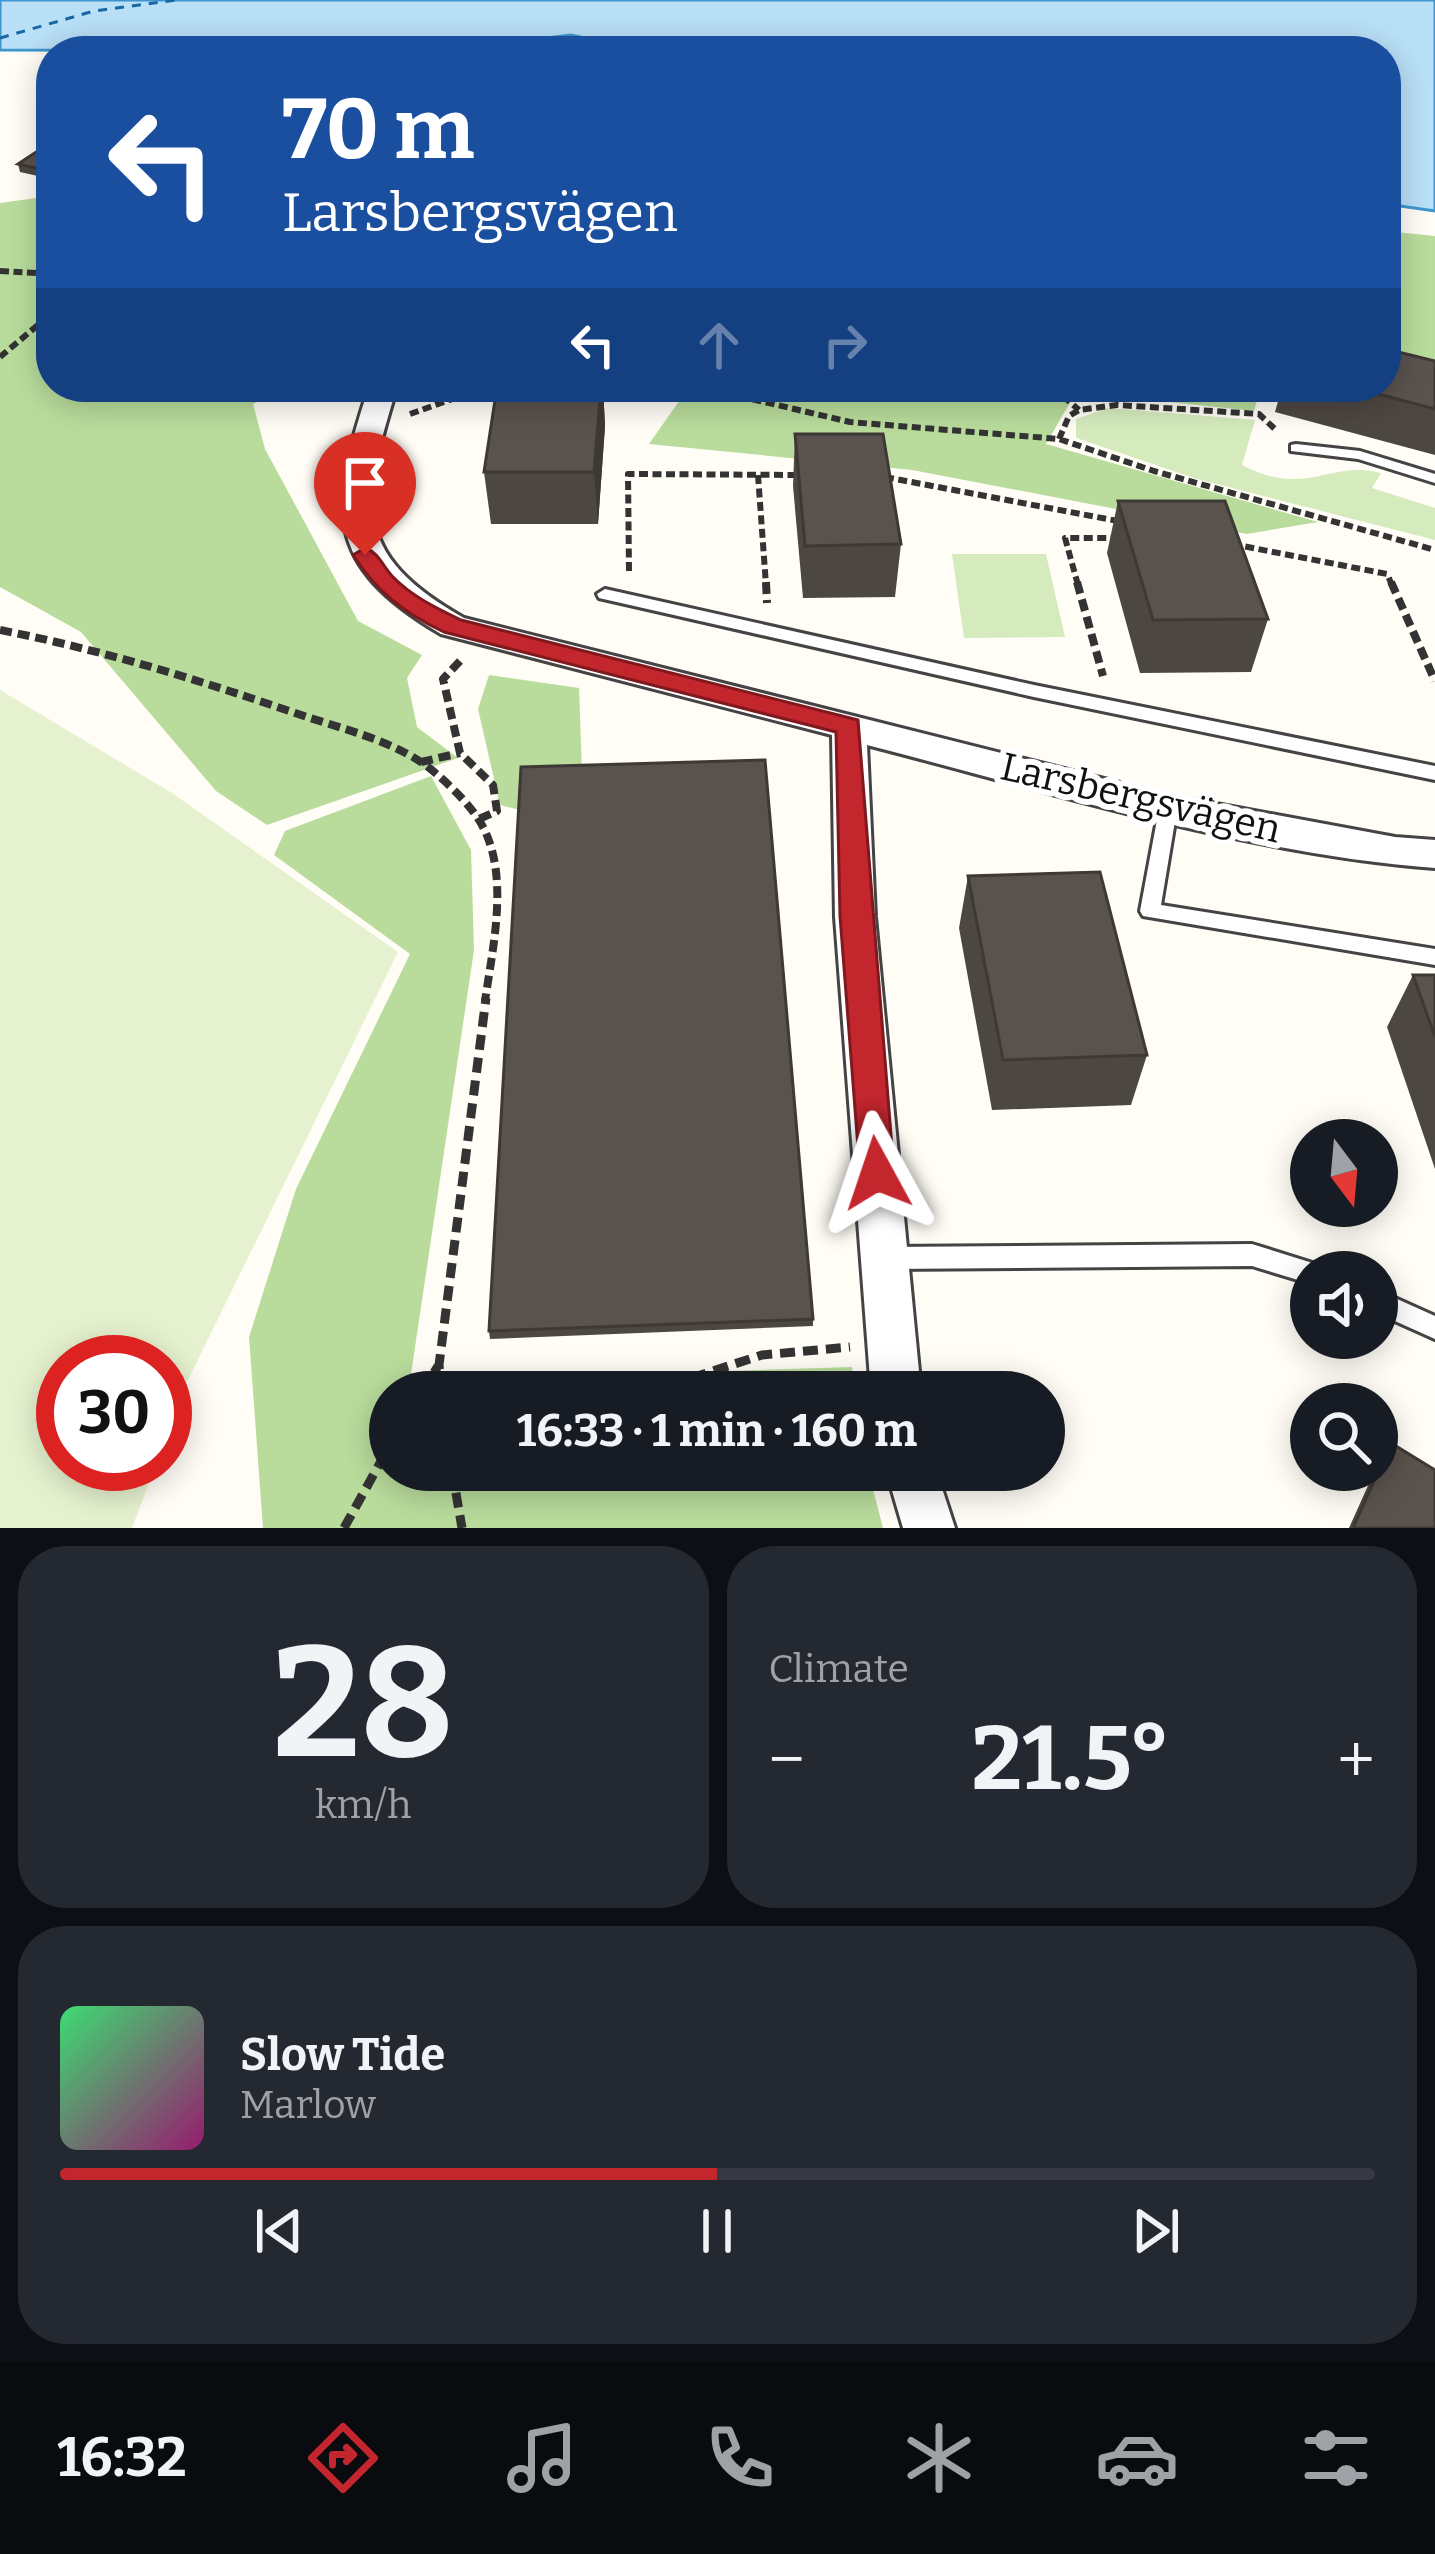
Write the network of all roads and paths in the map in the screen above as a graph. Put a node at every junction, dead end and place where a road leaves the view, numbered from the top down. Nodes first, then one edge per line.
1 (0, 271) edge
2 (36, 273) edge
3 (36, 327) edge
4 (0, 357) edge
5 (378, 402) edge
6 (444, 402) edge
7 (764, 402) edge
8 (1070, 402) edge
9 (1079, 410) junction
10 (369, 429) junction
11 (1059, 439) junction
12 (1296, 448) joint
13 (758, 475) junction
14 (818, 475) edge
15 (874, 476) edge
16 (1435, 479) edge
17 (1130, 523) edge
18 (1133, 538) edge
19 (1224, 542) edge
20 (1435, 550) edge
21 (605, 594) dead end
22 (630, 599) junction
23 (769, 628) junction
24 (0, 630) edge
25 (489, 638) junction
26 (1435, 681) edge
27 (1112, 707) junction
28 (849, 726) junction
29 (460, 752) junction
30 (421, 762) junction
31 (1435, 772) edge
32 (1168, 809) junction
33 (479, 819) junction
34 (1435, 854) edge
35 (1435, 957) edge
36 (884, 1258) junction
37 (1290, 1267) edge
38 (1398, 1311) edge
39 (1435, 1328) edge
40 (892, 1343) junction
41 (439, 1365) junction
42 (435, 1371) edge
43 (440, 1371) edge
44 (712, 1371) edge
45 (894, 1371) edge
46 (369, 1482) edge
47 (456, 1491) edge
48 (918, 1491) edge
49 (344, 1528) edge
50 (462, 1528) edge
51 (929, 1528) edge

1 - 2 path
3 - 4 path
5 - 10 street, Larsbergsvägen
6 - 10 path
7 - 11 path
8 - 9 path
9 - 11 path
9 - 12 path
10 - 25 street, Larsbergsvägen
11 - 20 path
12 - 16 lane
13 - 14 path
13 - 22 path
13 - 23 path
15 - 17 path
18 - 27 path
19 - 26 path
21 - 22 lane
22 - 23 lane
23 - 27 lane
24 - 30 path
25 - 28 street, Larsbergsvägen
25 - 29 path
27 - 31 lane
28 - 32 street, Larsbergsvägen
28 - 36 street
29 - 30 path
29 - 33 path
30 - 33 path
32 - 34 street, Larsbergsvägen
32 - 35 lane
33 - 41 path
36 - 37 lane
36 - 40 street
38 - 39 lane
40 - 44 path
40 - 45 street
41 - 42 path
41 - 43 path
46 - 49 path
47 - 50 path
48 - 51 street

